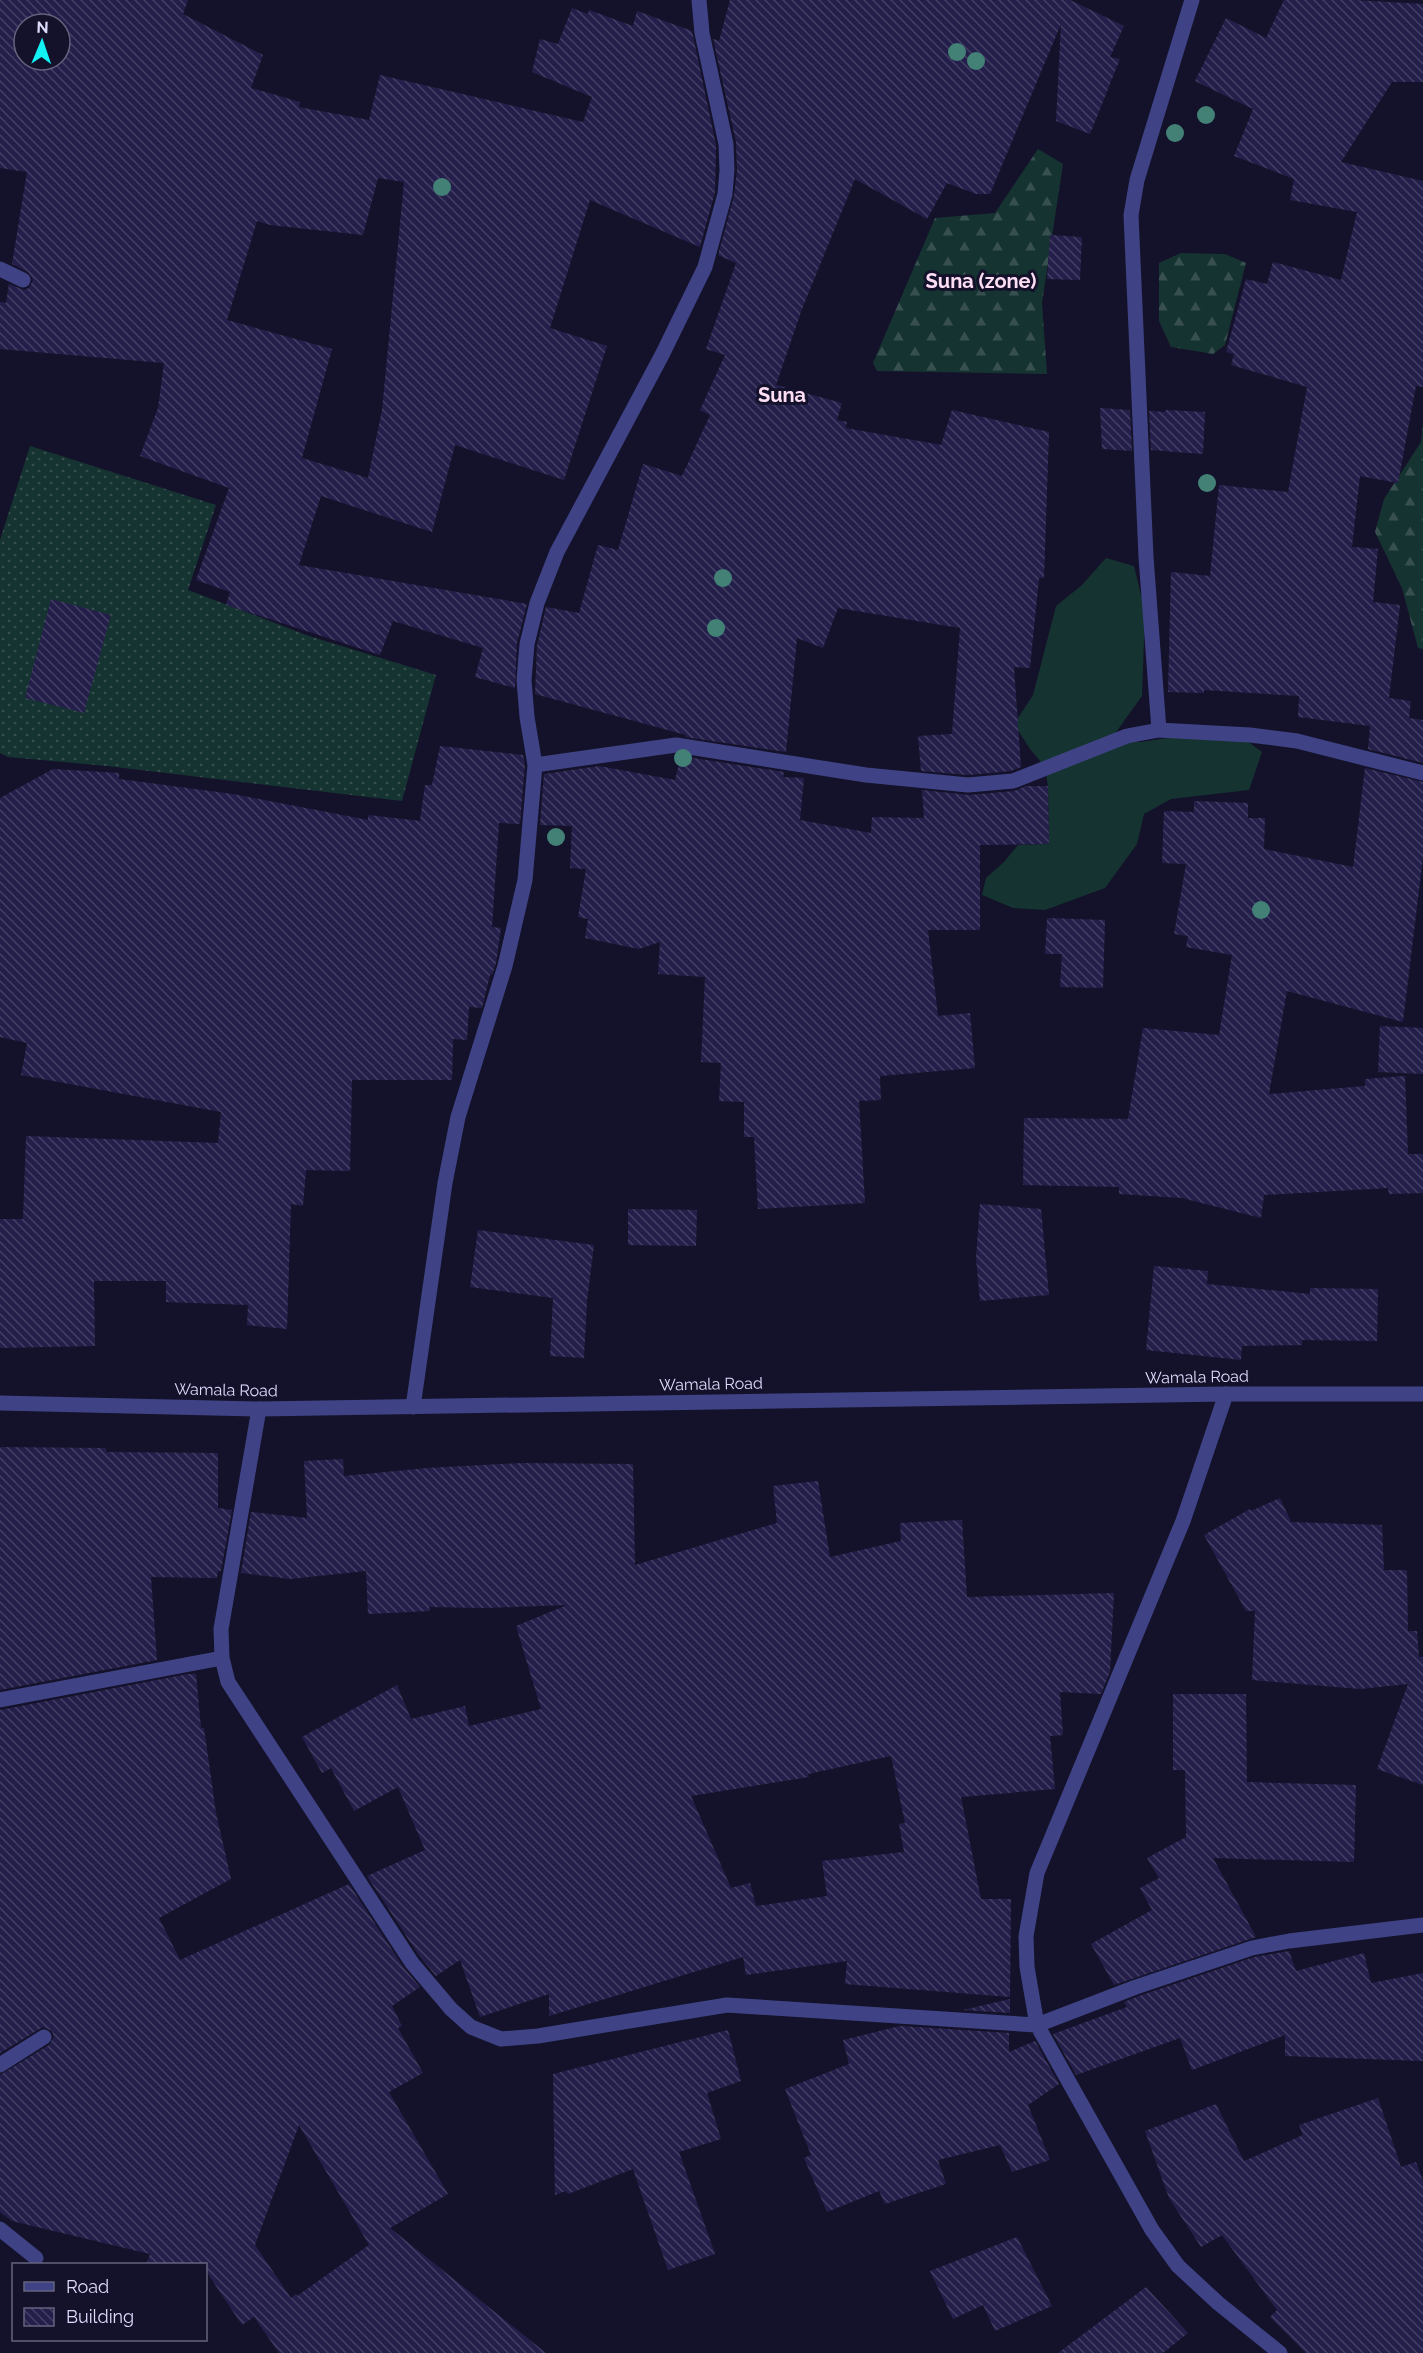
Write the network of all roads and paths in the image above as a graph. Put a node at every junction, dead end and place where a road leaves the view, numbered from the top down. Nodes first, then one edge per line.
1 (699, 0) edge
2 (1192, 0) edge
3 (0, 269) edge
4 (23, 280) dead end
5 (1159, 729) junction
6 (536, 765) junction
7 (1423, 773) edge
8 (1226, 1394) junction
9 (1423, 1394) edge
10 (0, 1403) edge
11 (413, 1407) junction
12 (259, 1409) junction
13 (222, 1658) junction
14 (0, 1700) edge
15 (1423, 1925) edge
16 (1037, 2025) junction
17 (44, 2037) dead end
18 (0, 2065) edge
19 (0, 2229) edge
20 (36, 2258) dead end
21 (1280, 2353) edge

1 - 6 street
2 - 5 street
3 - 4 street
5 - 6 street
5 - 7 street
6 - 11 street
8 - 9 street, Wamala Road
8 - 11 street, Wamala Road
8 - 16 street
10 - 12 street, Wamala Road
11 - 12 street, Wamala Road
12 - 13 street
13 - 14 street
13 - 16 street
15 - 16 street
16 - 21 street
17 - 18 street
19 - 20 street

